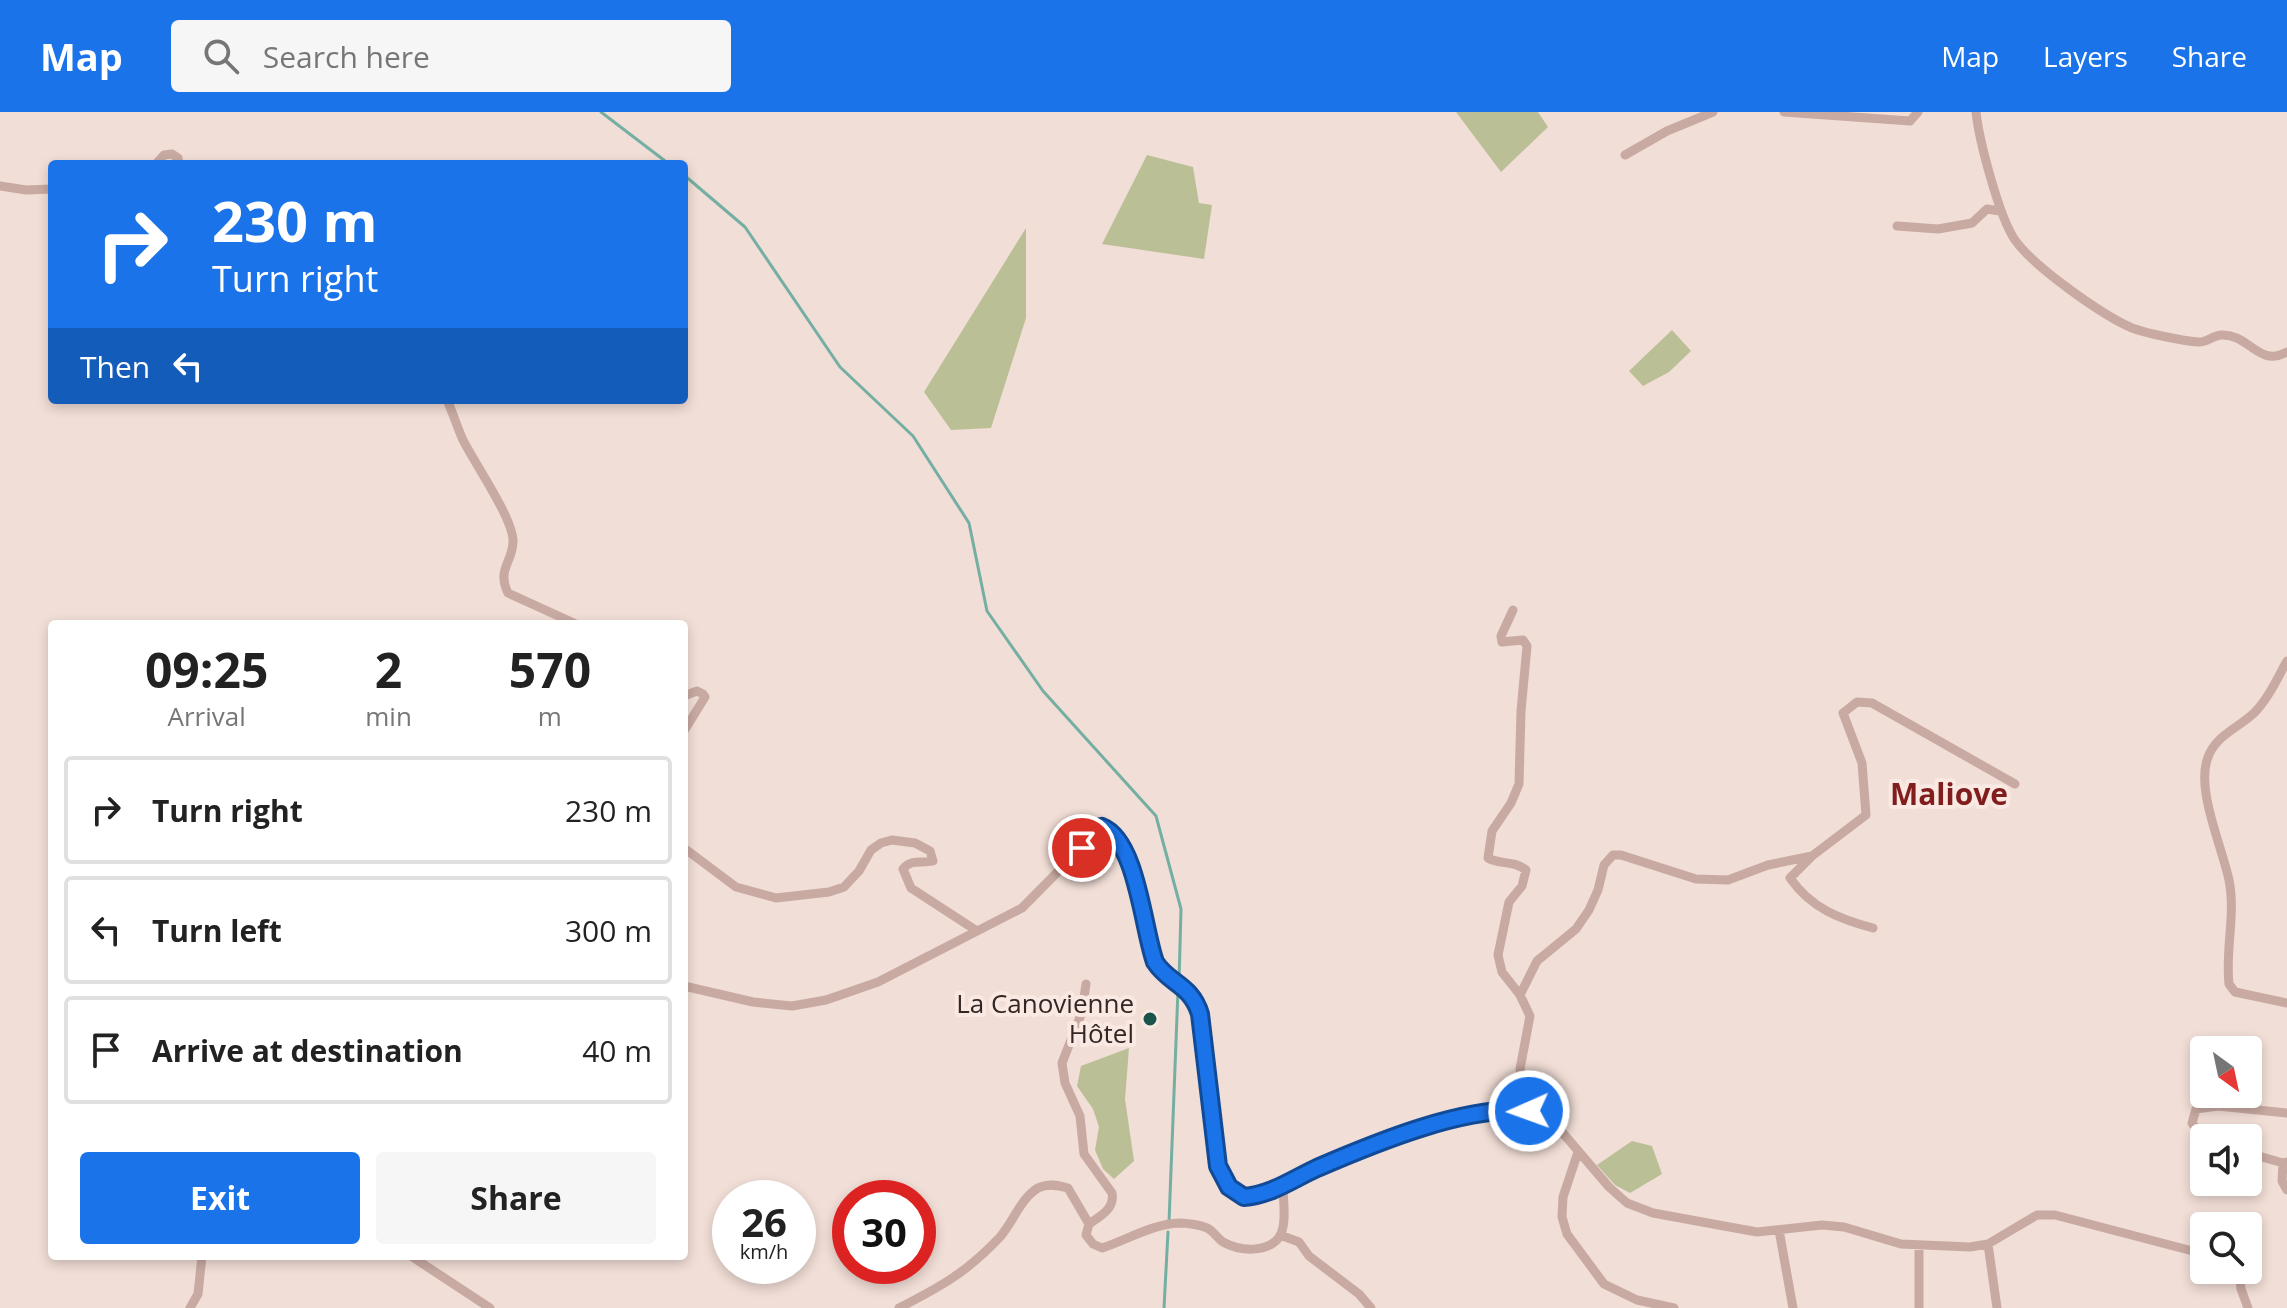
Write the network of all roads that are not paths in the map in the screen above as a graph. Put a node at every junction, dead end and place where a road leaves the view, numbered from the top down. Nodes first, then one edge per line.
1 (1713, 112) edge
2 (1784, 112) edge
3 (1918, 112) edge
4 (1976, 112) edge
5 (1625, 155) dead end
6 (160, 160) edge
7 (178, 160) edge
8 (0, 186) edge
9 (48, 189) edge
10 (2000, 211) junction
11 (1897, 226) dead end
12 (2287, 352) edge
13 (449, 404) edge
14 (1513, 610) dead end
15 (567, 620) edge
16 (2287, 661) edge
17 (688, 694) edge
18 (688, 725) edge
19 (2015, 784) dead end
20 (688, 851) edge
21 (1812, 856) junction
22 (1873, 928) dead end
23 (977, 931) junction
24 (1086, 984) dead end
25 (688, 987) edge
26 (1520, 995) junction
27 (2287, 1003) edge
28 (1529, 1111) junction
29 (2287, 1113) edge
30 (2193, 1124) edge
31 (1578, 1152) junction
32 (2262, 1157) edge
33 (2285, 1163) edge
34 (1283, 1186) junction
35 (2287, 1190) edge
36 (1089, 1224) junction
37 (1779, 1230) junction
38 (1280, 1235) junction
39 (1988, 1244) junction
40 (1919, 1245) junction
41 (2190, 1250) edge
42 (202, 1260) edge
43 (417, 1260) edge
44 (2240, 1284) edge
45 (190, 1308) edge
46 (490, 1308) edge
47 (899, 1308) edge
48 (1371, 1308) edge
49 (1674, 1308) edge
50 (1793, 1308) edge
51 (1919, 1308) edge
52 (1997, 1308) edge
53 (2248, 1308) edge

1 - 5 street
2 - 3 street
4 - 10 street
6 - 7 street
8 - 9 street
10 - 11 street
10 - 12 street
13 - 15 street
14 - 26 street
16 - 27 street
17 - 18 street
19 - 21 street
20 - 23 street
21 - 22 street
21 - 26 street
23 - 25 street
23 - 34 street
24 - 36 street
26 - 28 street
28 - 31 street
28 - 34 street
29 - 30 street
31 - 37 street
31 - 49 street
32 - 33 street
33 - 35 street
34 - 38 street
36 - 38 street
36 - 47 street
37 - 40 street
37 - 50 street
38 - 48 street
39 - 40 street
39 - 41 street
39 - 52 street
40 - 51 street
42 - 45 street
43 - 46 street
44 - 53 street

